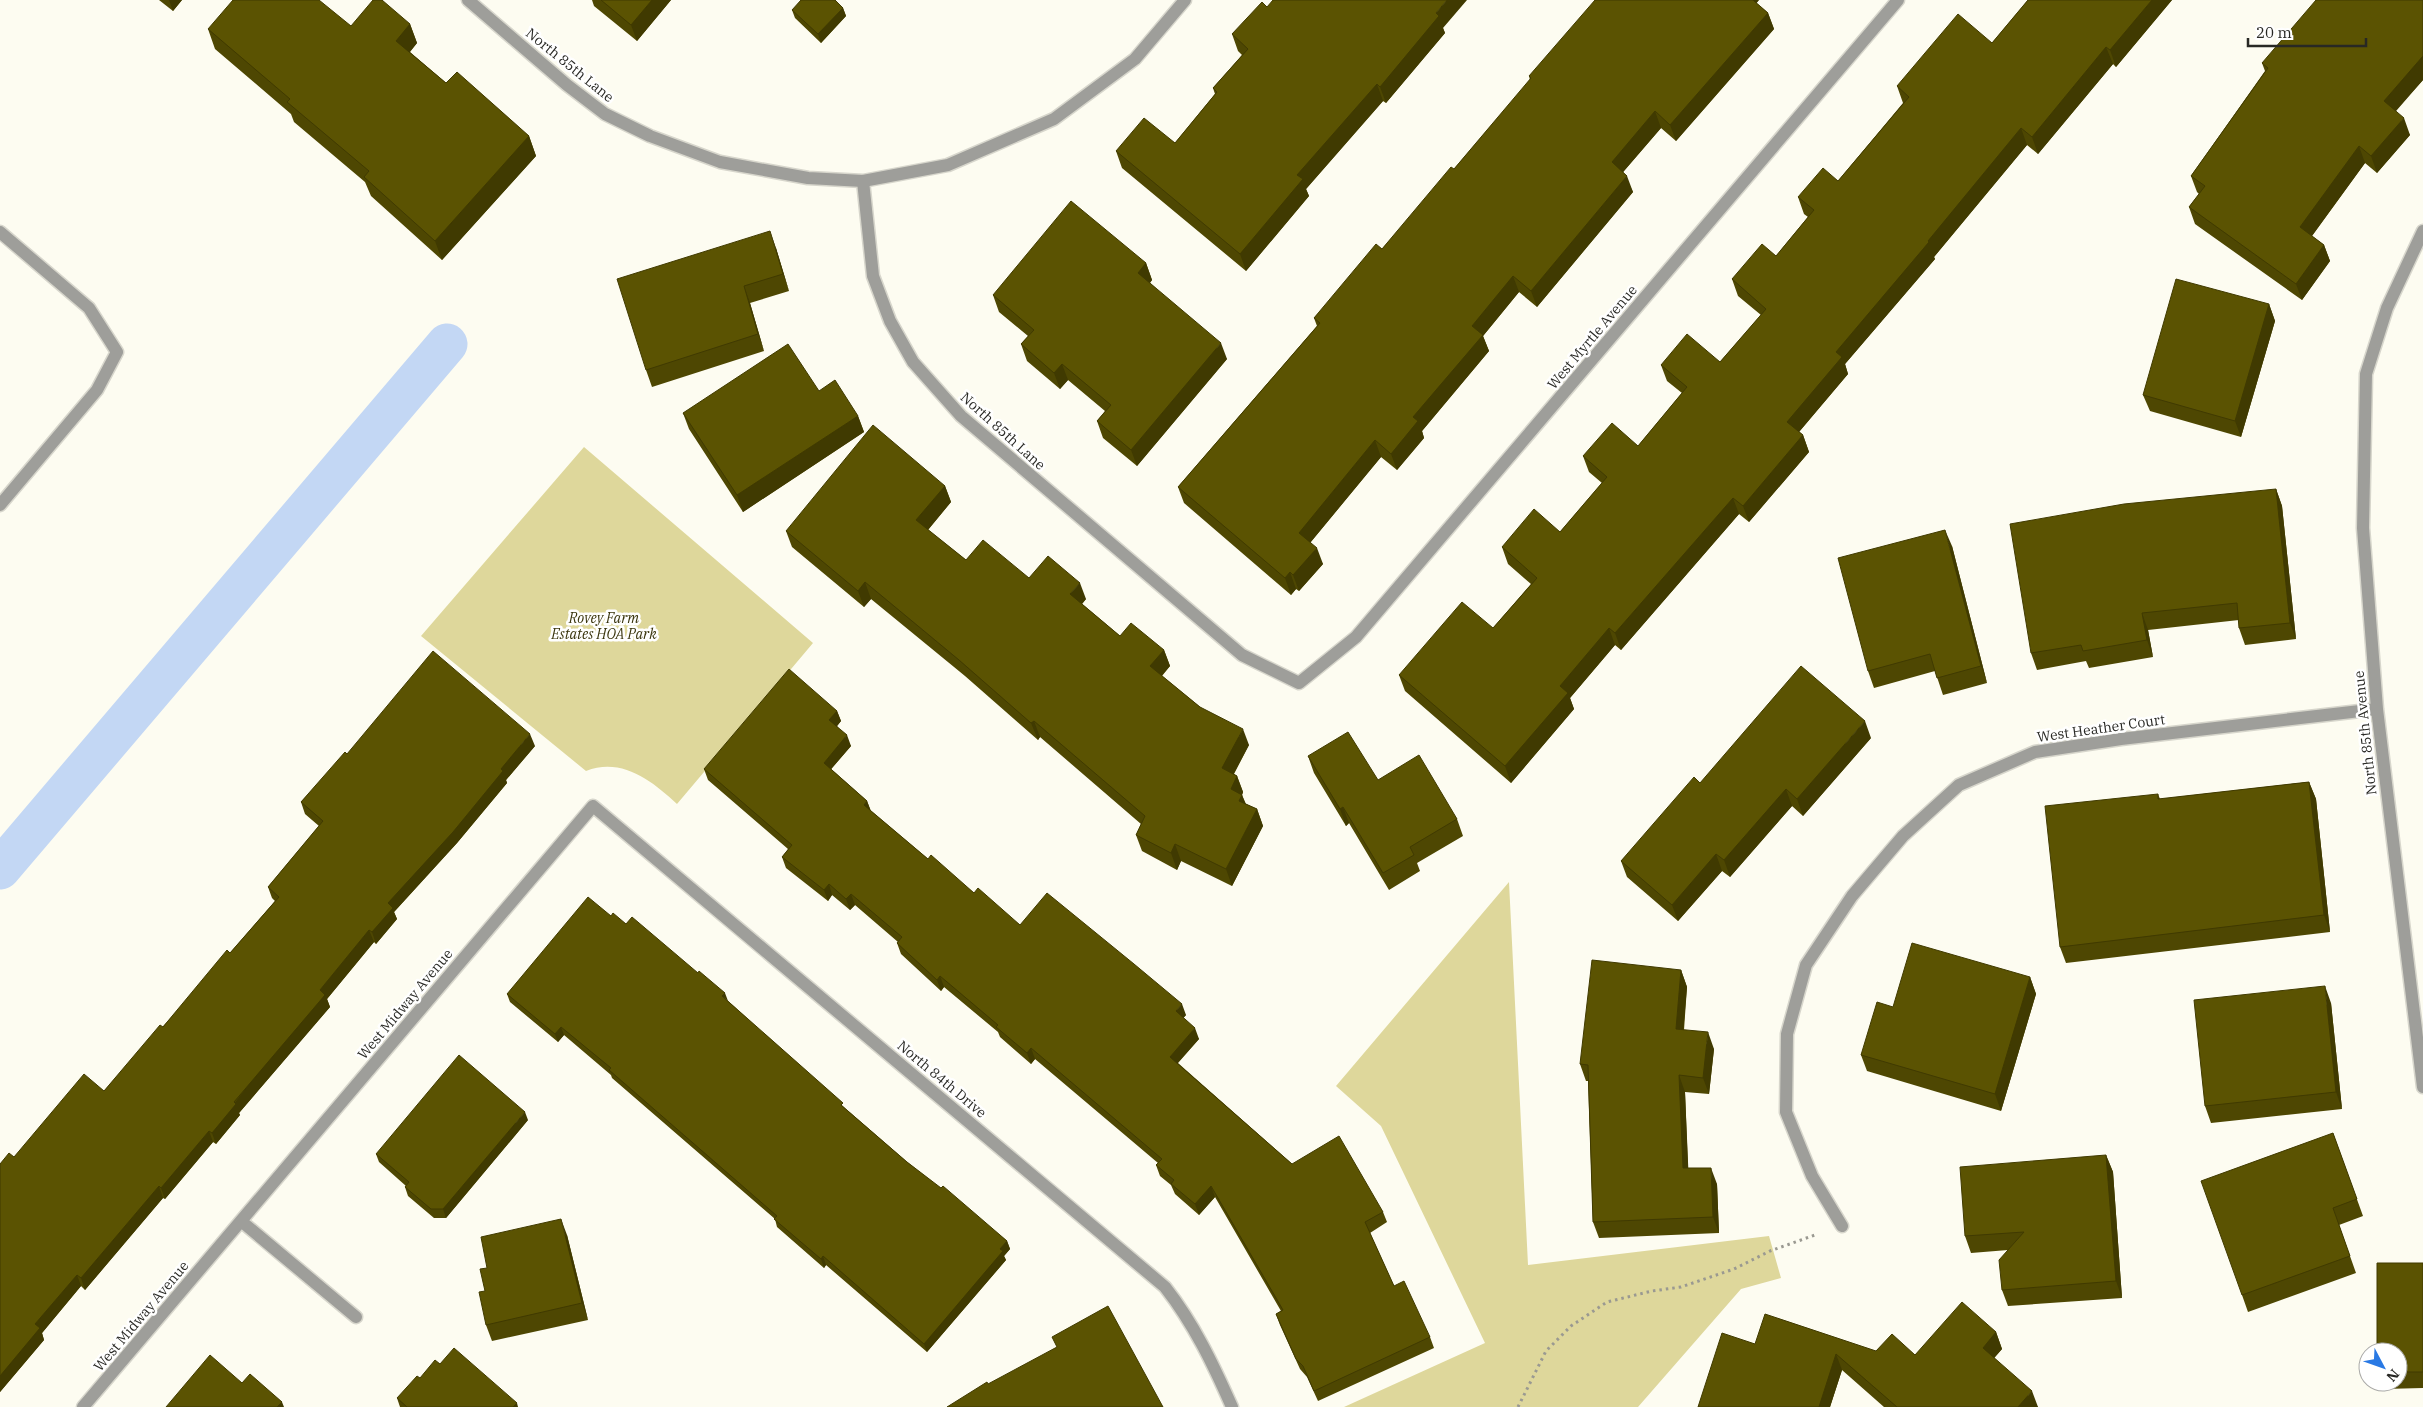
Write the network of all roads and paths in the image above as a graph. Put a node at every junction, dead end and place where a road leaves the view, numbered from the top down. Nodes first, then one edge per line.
1 (468, 0) edge
2 (1185, 0) edge
3 (1898, 0) edge
4 (862, 181) junction
5 (2423, 231) edge
6 (0, 232) edge
7 (0, 505) edge
8 (1299, 683) joint
9 (2377, 710) junction
10 (593, 806) joint
11 (2423, 1087) edge
12 (241, 1220) junction
13 (1842, 1226) joint
14 (356, 1317) dead end
15 (83, 1407) edge
16 (1232, 1407) edge
17 (1518, 1407) edge

1 - 4 street, North 85th Lane
2 - 4 street
3 - 8 street, West Myrtle Avenue
4 - 8 street, North 85th Lane
5 - 9 street, North 85th Avenue
6 - 7 street
9 - 11 street, North 85th Avenue
9 - 13 street, West Heather Court
10 - 12 street, West Midway Avenue
10 - 16 street, North 84th Drive
12 - 14 street
12 - 15 street, West Midway Avenue
13 - 17 path

